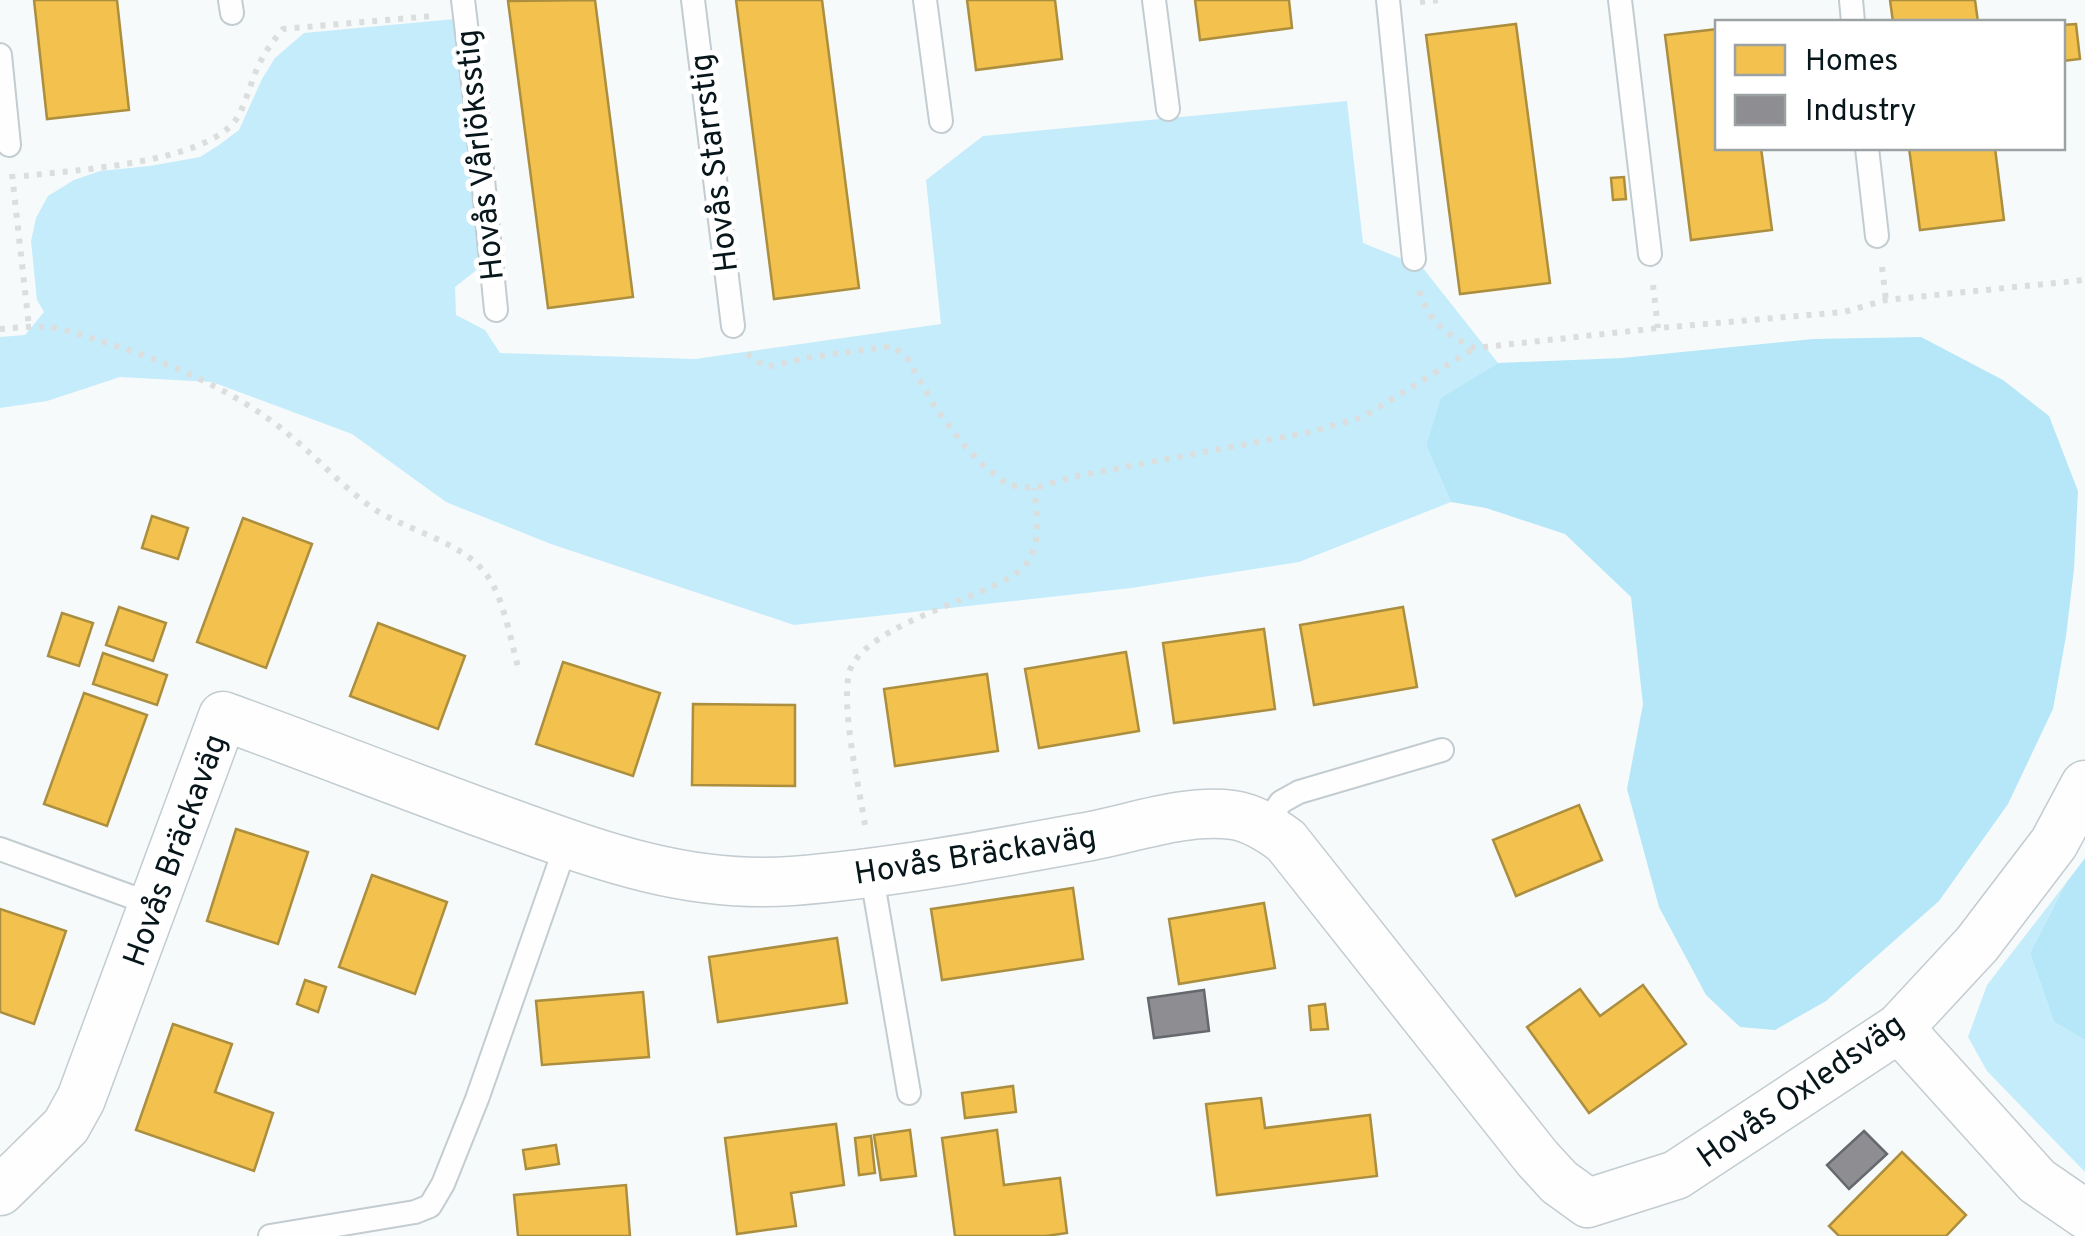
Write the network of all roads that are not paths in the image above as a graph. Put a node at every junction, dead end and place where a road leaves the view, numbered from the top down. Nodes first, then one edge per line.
1 (693, 0) edge
2 (925, 0) edge
3 (1154, 0) edge
4 (1388, 0) edge
5 (1620, 0) edge
6 (464, 7) edge
7 (0, 55) edge
8 (1168, 109) dead end
9 (941, 121) dead end
10 (9, 144) road end
11 (1867, 150) edge
12 (1877, 236) dead end
13 (1650, 254) dead end
14 (1414, 259) road end
15 (496, 310) dead end
16 (733, 326) road end
17 (1442, 750) dead end
18 (2085, 784) edge
19 (1265, 826) junction
20 (566, 845) junction
21 (0, 848) edge
22 (872, 871) junction
23 (154, 905) junction
24 (1900, 1028) junction
25 (909, 1093) dead end
26 (0, 1191) edge
27 (2085, 1214) edge
28 (2085, 1226) edge
29 (270, 1236) edge
30 (2075, 1236) edge

1 - 16 lane, Hovås Starrstig
2 - 9 lane
3 - 8 lane
4 - 14 lane
5 - 13 lane
6 - 15 lane, Hovås Vårlöksstig
7 - 10 lane
11 - 12 lane
17 - 19 lane
18 - 24 street, Hovås Oxledsväg
19 - 22 street, Hovås Bräckaväg
19 - 24 street, Hovås Oxledsväg
20 - 22 street, Hovås Bräckaväg
20 - 23 street, Hovås Bräckaväg
20 - 29 lane
21 - 23 lane
22 - 25 lane
23 - 26 street, Hovås Bräckaväg
24 - 27 street
28 - 30 lane

